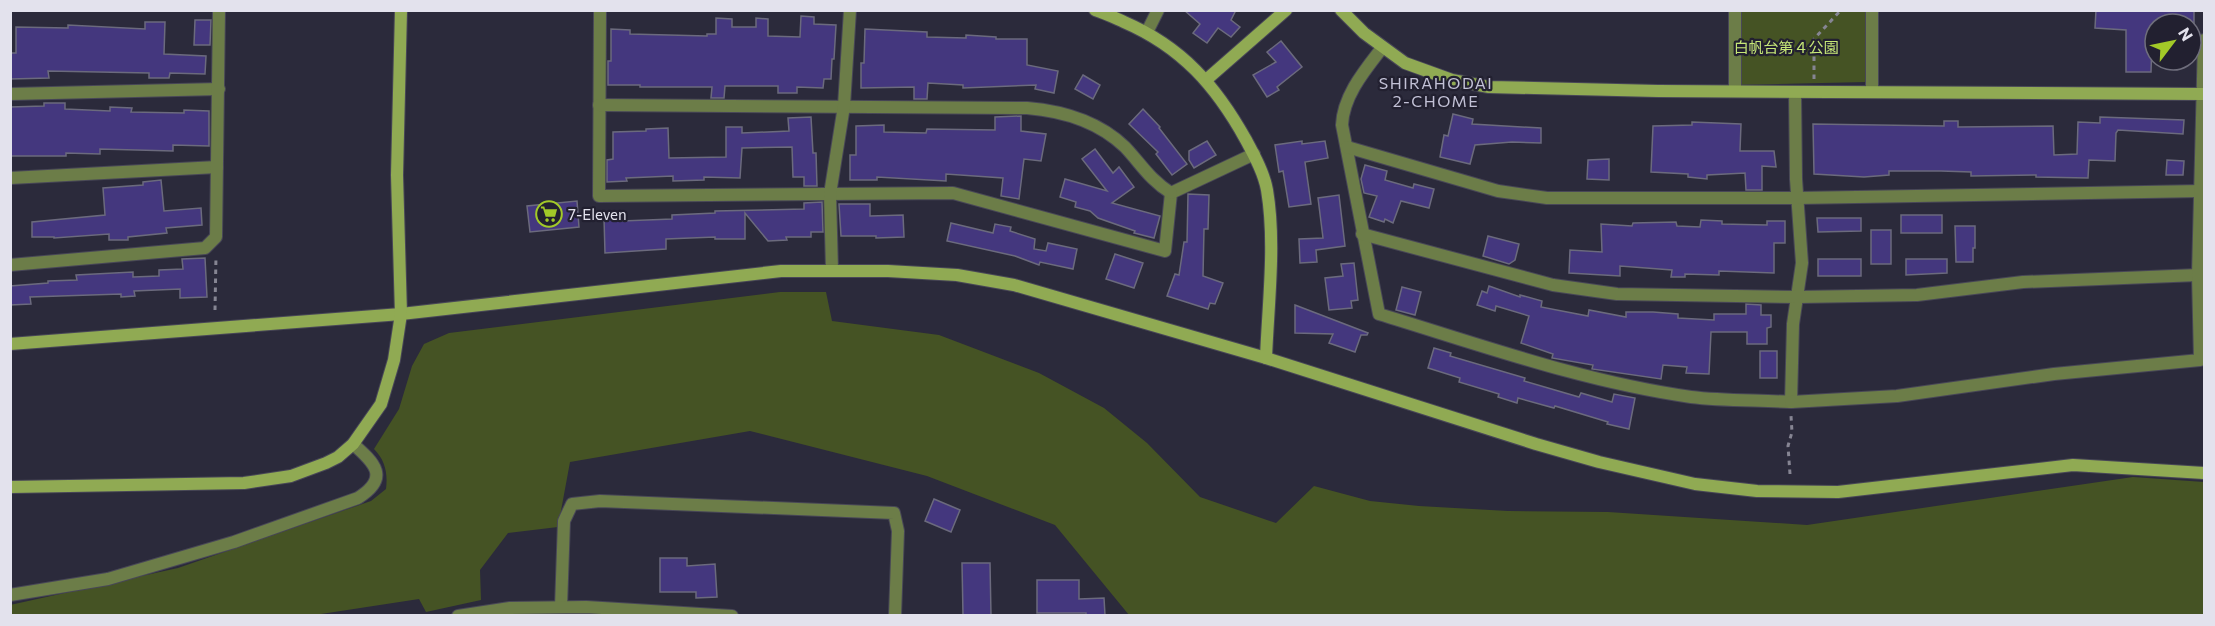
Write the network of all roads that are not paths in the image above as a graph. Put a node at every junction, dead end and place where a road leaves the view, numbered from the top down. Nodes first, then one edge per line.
1 (219, 10) edge
2 (401, 10) edge
3 (600, 10) edge
4 (850, 10) edge
5 (1095, 10) edge
6 (1158, 10) edge
7 (1286, 10) edge
8 (1341, 10) edge
9 (1735, 10) edge
10 (1872, 10) edge
11 (1147, 32) junction
12 (2205, 40) edge
13 (1382, 48) junction
14 (1206, 80) junction
15 (219, 89) junction
16 (1735, 91) junction
17 (1795, 92) junction
18 (1872, 92) junction
19 (10, 94) edge
20 (2204, 94) edge
21 (599, 105) junction
22 (844, 106) junction
23 (1347, 147) junction
24 (1254, 154) junction
25 (217, 167) junction
26 (10, 178) edge
27 (2201, 191) junction
28 (1171, 193) junction
29 (830, 194) junction
30 (1797, 198) junction
31 (1362, 234) junction
32 (10, 265) edge
33 (832, 270) junction
34 (2198, 275) junction
35 (1798, 297) junction
36 (401, 314) junction
37 (10, 344) edge
38 (1266, 358) junction
39 (1791, 402) junction
40 (353, 444) junction
41 (2205, 473) edge
42 (10, 487) edge
43 (10, 595) edge
44 (561, 607) junction
45 (458, 615) edge
46 (732, 615) edge
47 (895, 615) edge

1 - 15 street
2 - 36 street
3 - 21 street
4 - 22 street
5 - 11 street
6 - 11 street
7 - 14 street
8 - 13 street
9 - 16 street
10 - 18 street
11 - 14 street
12 - 20 street
13 - 16 street
13 - 23 street
14 - 24 street
15 - 19 street
15 - 25 street
16 - 17 street
17 - 18 street
17 - 30 street
18 - 20 street
20 - 27 street
21 - 22 street
21 - 29 street
22 - 28 street
22 - 29 street
23 - 30 street
23 - 31 street
24 - 28 street
24 - 38 street
25 - 26 street
25 - 32 street
27 - 30 street
27 - 34 street
28 - 29 street
29 - 33 street
30 - 35 street
31 - 35 street
31 - 39 street
33 - 36 street
33 - 38 street
34 - 35 street
34 - 39 street
35 - 39 street
36 - 37 street
36 - 40 street
38 - 41 street
40 - 42 street
40 - 43 street
44 - 45 street
44 - 46 street
44 - 47 street

